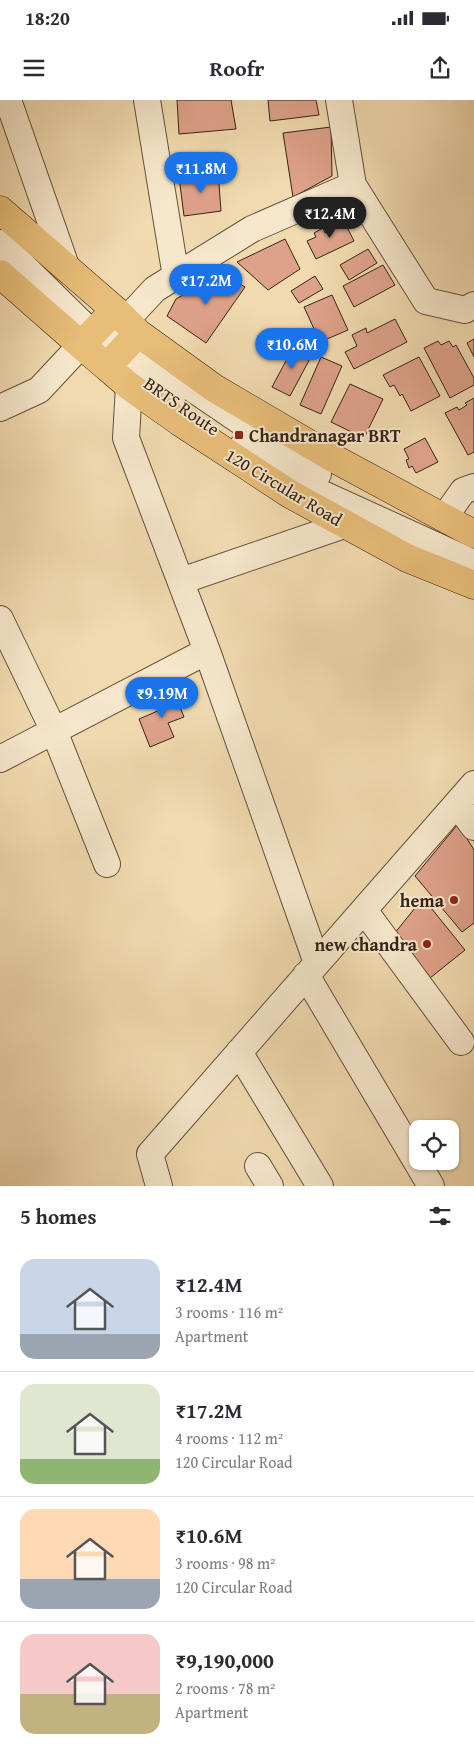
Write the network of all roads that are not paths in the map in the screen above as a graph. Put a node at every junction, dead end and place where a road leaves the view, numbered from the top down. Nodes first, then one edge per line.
1 (8, 100) edge
2 (146, 100) edge
3 (339, 100) edge
4 (352, 185) junction
5 (0, 210) edge
6 (0, 243) edge
7 (67, 269) junction
8 (0, 274) edge
9 (176, 277) junction
10 (474, 305) edge
11 (111, 337) junction
12 (130, 386) junction
13 (0, 408) edge
14 (474, 487) edge
15 (444, 518) junction
16 (346, 524) junction
17 (474, 534) edge
18 (474, 561) edge
19 (181, 582) junction
20 (474, 585) edge
21 (0, 619) edge
22 (207, 651) junction
23 (54, 731) junction
24 (0, 759) edge
25 (474, 784) edge
26 (457, 804) junction
27 (474, 827) edge
28 (107, 864) dead end
29 (364, 910) junction
30 (311, 969) junction
31 (461, 1042) dead end
32 (239, 1052) junction
33 (159, 1186) edge
34 (320, 1186) edge
35 (430, 1186) edge

1 - 7 street
2 - 9 street
3 - 4 street
4 - 9 street
4 - 10 street
5 - 7 main road, 120 Circular Road
6 - 11 street, BRTS Route
7 - 11 main road, 120 Circular Road
8 - 11 main road, 120 Circular Road
9 - 11 street
11 - 12 main road, 120 Circular Road
11 - 13 street
11 - 15 main road, 120 Circular Road
11 - 18 street, BRTS Route
12 - 16 main road, 120 Circular Road
12 - 19 street
14 - 15 street
15 - 17 main road, 120 Circular Road
16 - 19 street
16 - 20 main road, 120 Circular Road
19 - 22 street
21 - 23 street
22 - 23 street
22 - 30 street
23 - 24 street
23 - 28 street
25 - 26 street
26 - 27 street
26 - 29 street
29 - 30 street
29 - 31 street
30 - 32 street
30 - 35 street
32 - 33 street
32 - 34 street

